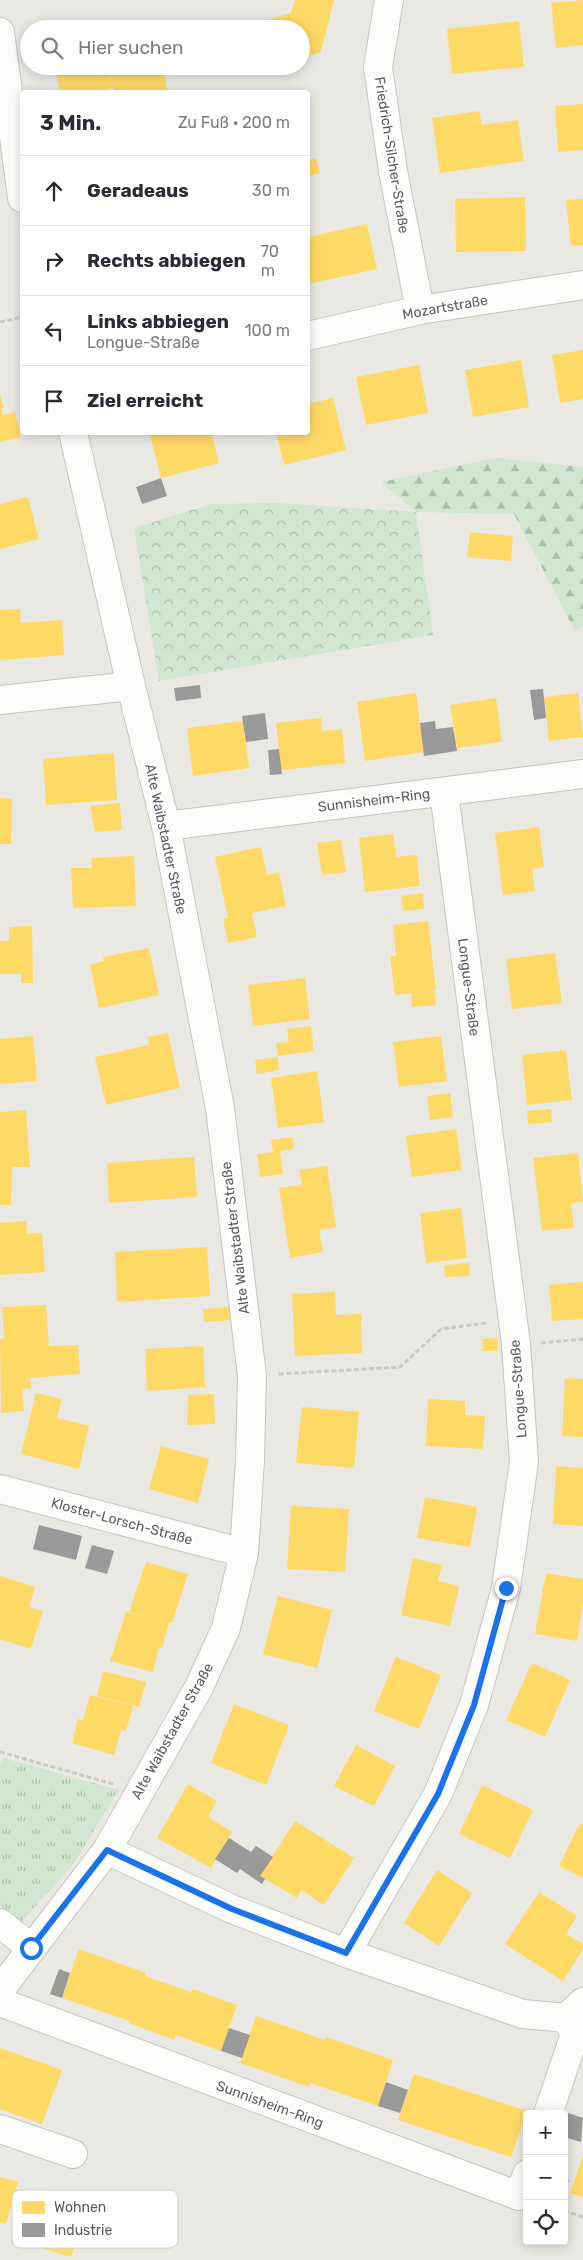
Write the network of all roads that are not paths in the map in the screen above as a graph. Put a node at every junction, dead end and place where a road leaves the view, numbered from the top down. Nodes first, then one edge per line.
1 (389, 0) edge
2 (0, 32) edge
3 (20, 183) edge
4 (583, 285) edge
5 (420, 310) junction
6 (310, 336) edge
7 (75, 435) edge
8 (131, 686) junction
9 (0, 700) edge
10 (583, 774) edge
11 (444, 792) junction
12 (166, 826) junction
13 (0, 1489) edge
14 (244, 1553) junction
15 (107, 1850) junction
16 (0, 1923) edge
17 (31, 1948) junction
18 (346, 1953) junction
19 (0, 1990) edge
20 (0, 2002) edge
21 (575, 2010) edge
22 (549, 2110) edge
23 (0, 2129) edge
24 (73, 2154) dead end
25 (523, 2185) edge

1 - 5 street, Friedrich-Silcher-Straße
2 - 3 street
4 - 5 street, Mozartstraße
5 - 6 street, Mozartstraße
7 - 8 street, Alte Waibstadter Straße
8 - 9 street
8 - 12 street, Alte Waibstadter Straße
10 - 11 street, Sunnisheim-Ring
11 - 12 street, Sunnisheim-Ring
11 - 18 street, Longue-Straße
12 - 14 street, Alte Waibstadter Straße
13 - 14 street, Kloster-Lorsch-Straße
14 - 15 street, Alte Waibstadter Straße
15 - 17 street, Alte Waibstadter Straße
15 - 18 street
16 - 17 street
17 - 19 street, Alte Waibstadter Straße
18 - 21 street
20 - 25 street, Sunnisheim-Ring
21 - 22 street
23 - 24 street

